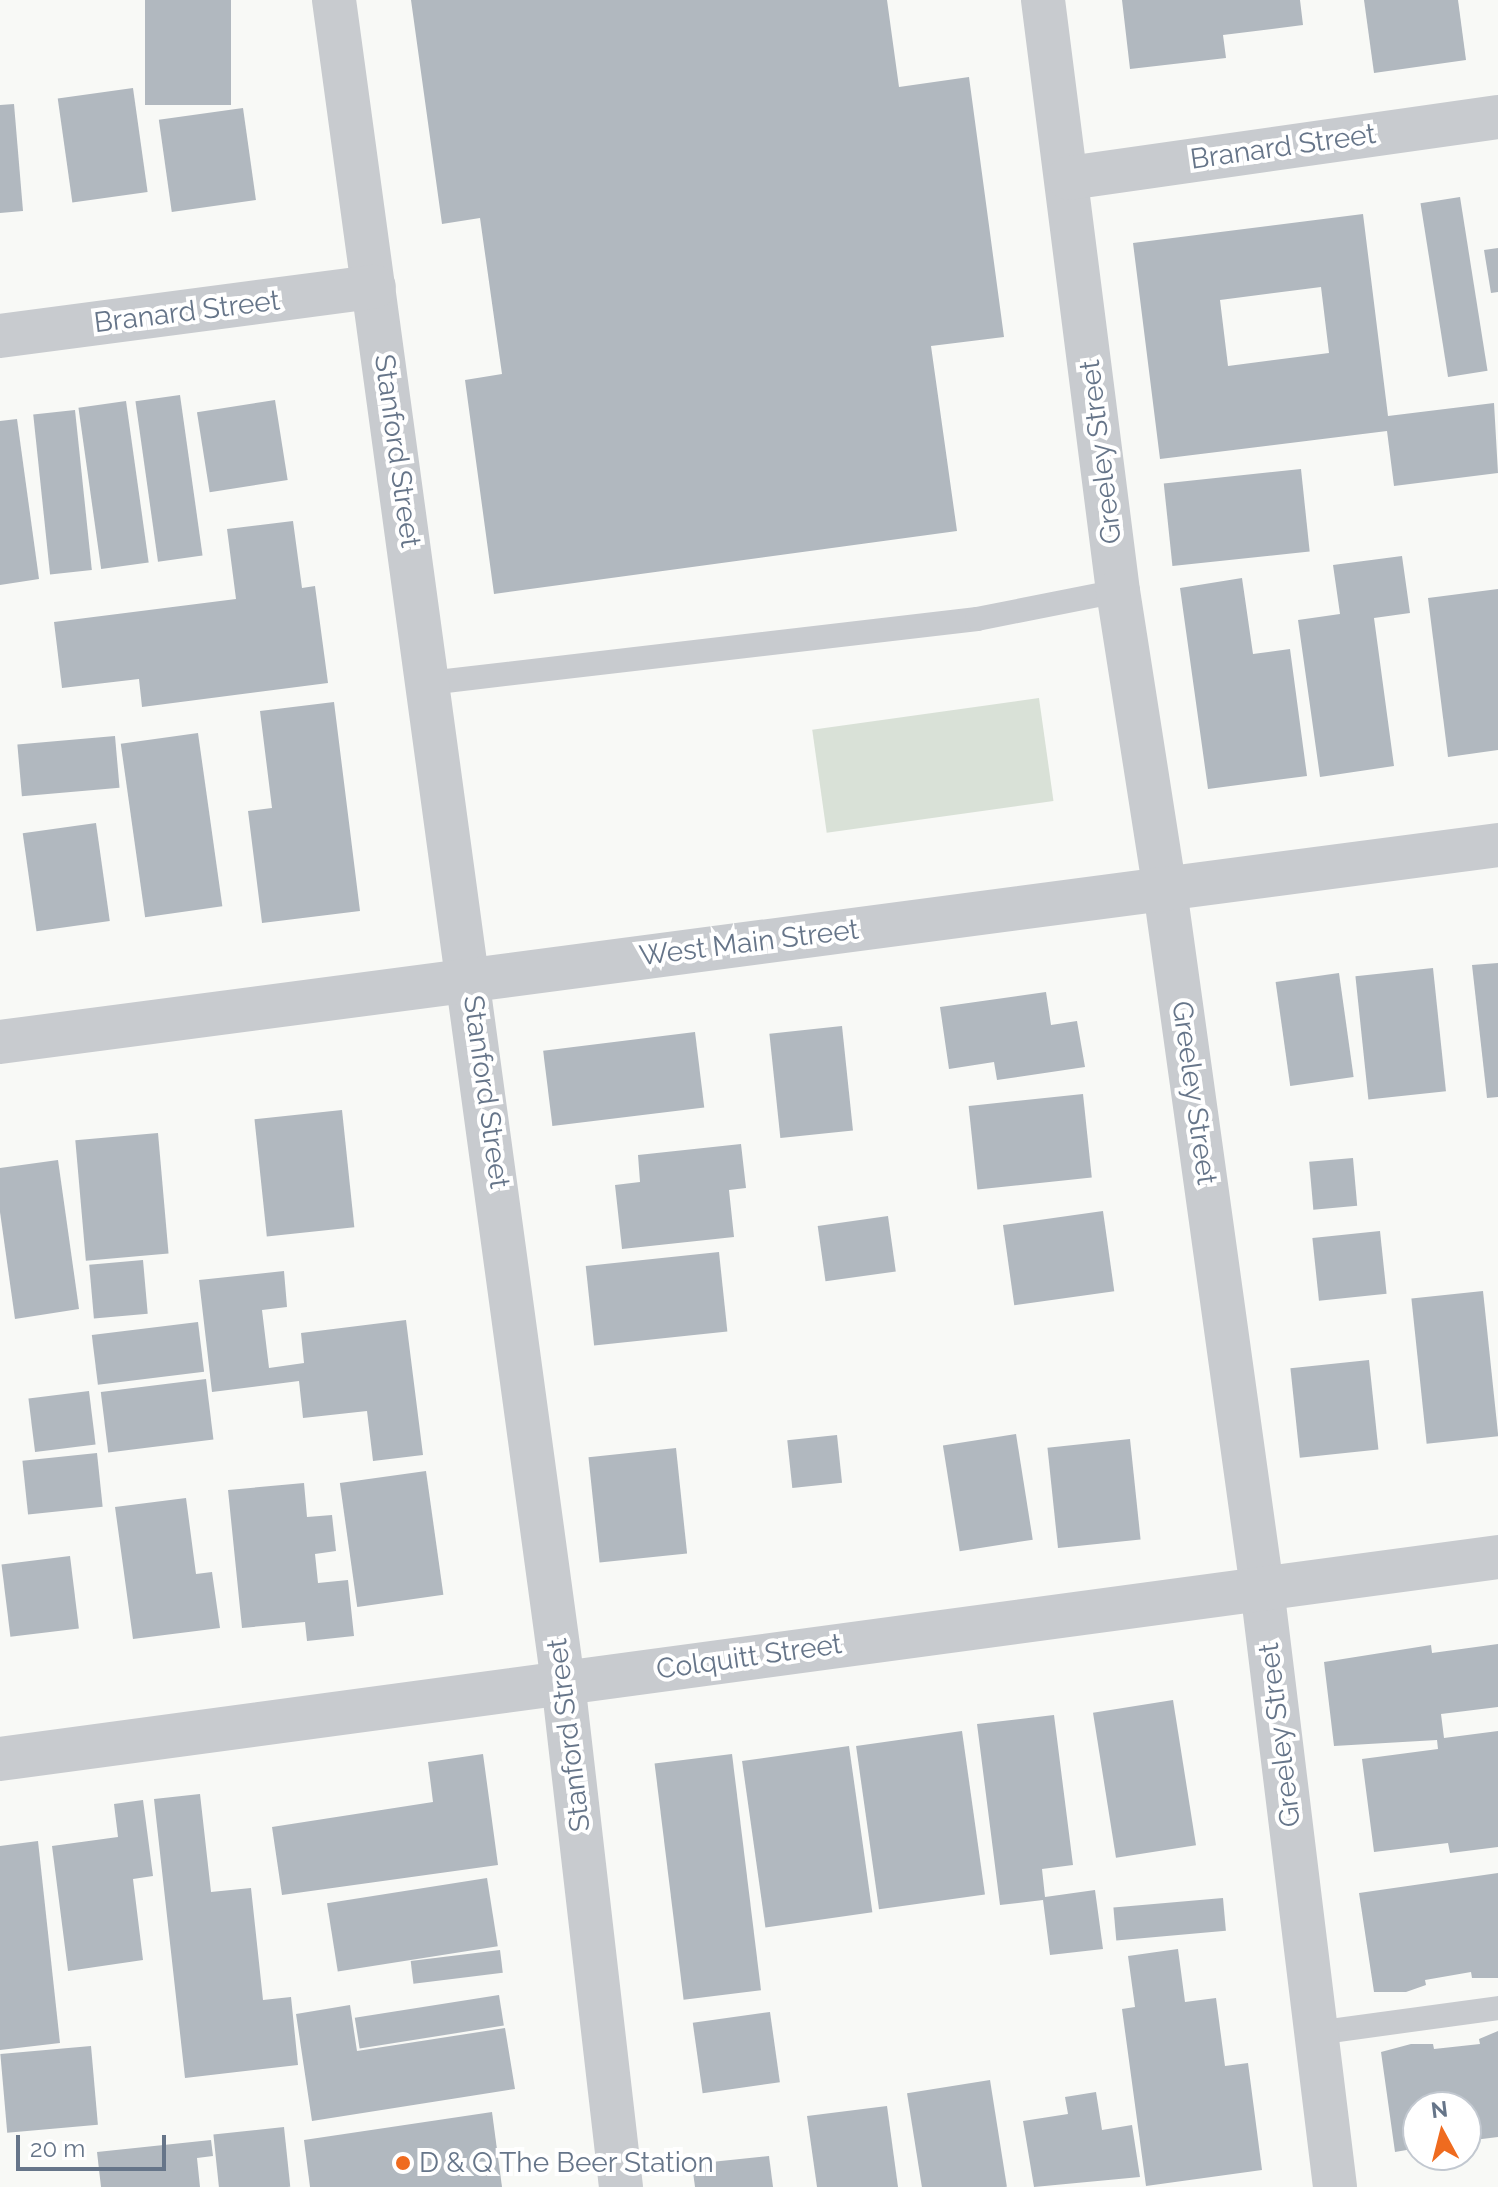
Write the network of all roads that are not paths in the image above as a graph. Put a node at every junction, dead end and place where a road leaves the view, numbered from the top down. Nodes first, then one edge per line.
1 (334, 0) edge
2 (1043, 0) edge
3 (1498, 117) edge
4 (1069, 178) junction
5 (374, 287) junction
6 (0, 336) edge
7 (1118, 591) junction
8 (429, 683) junction
9 (1498, 845) edge
10 (1165, 890) junction
11 (470, 978) junction
12 (0, 1042) edge
13 (1498, 1557) edge
14 (1262, 1588) junction
15 (563, 1682) junction
16 (0, 1759) edge
17 (1498, 2008) edge
18 (1316, 2033) junction
19 (621, 2187) edge
20 (1335, 2187) edge

1 - 5 street, Stanford Street
2 - 4 street, Greeley Street
3 - 4 street, Branard Street
4 - 7 street, Greeley Street
5 - 6 street, Branard Street
5 - 8 street, Stanford Street
7 - 8 lane
7 - 10 street, Greeley Street
8 - 11 street, Stanford Street
9 - 10 street, West Main Street
10 - 11 street, West Main Street
10 - 14 street, Greeley Street
11 - 12 street, West Main Street
11 - 15 street, Stanford Street
13 - 14 street, Colquitt Street
14 - 15 street, Colquitt Street
14 - 18 street, Greeley Street
15 - 16 street, Colquitt Street
15 - 19 street, Stanford Street
17 - 18 lane
18 - 20 street, Greeley Street

